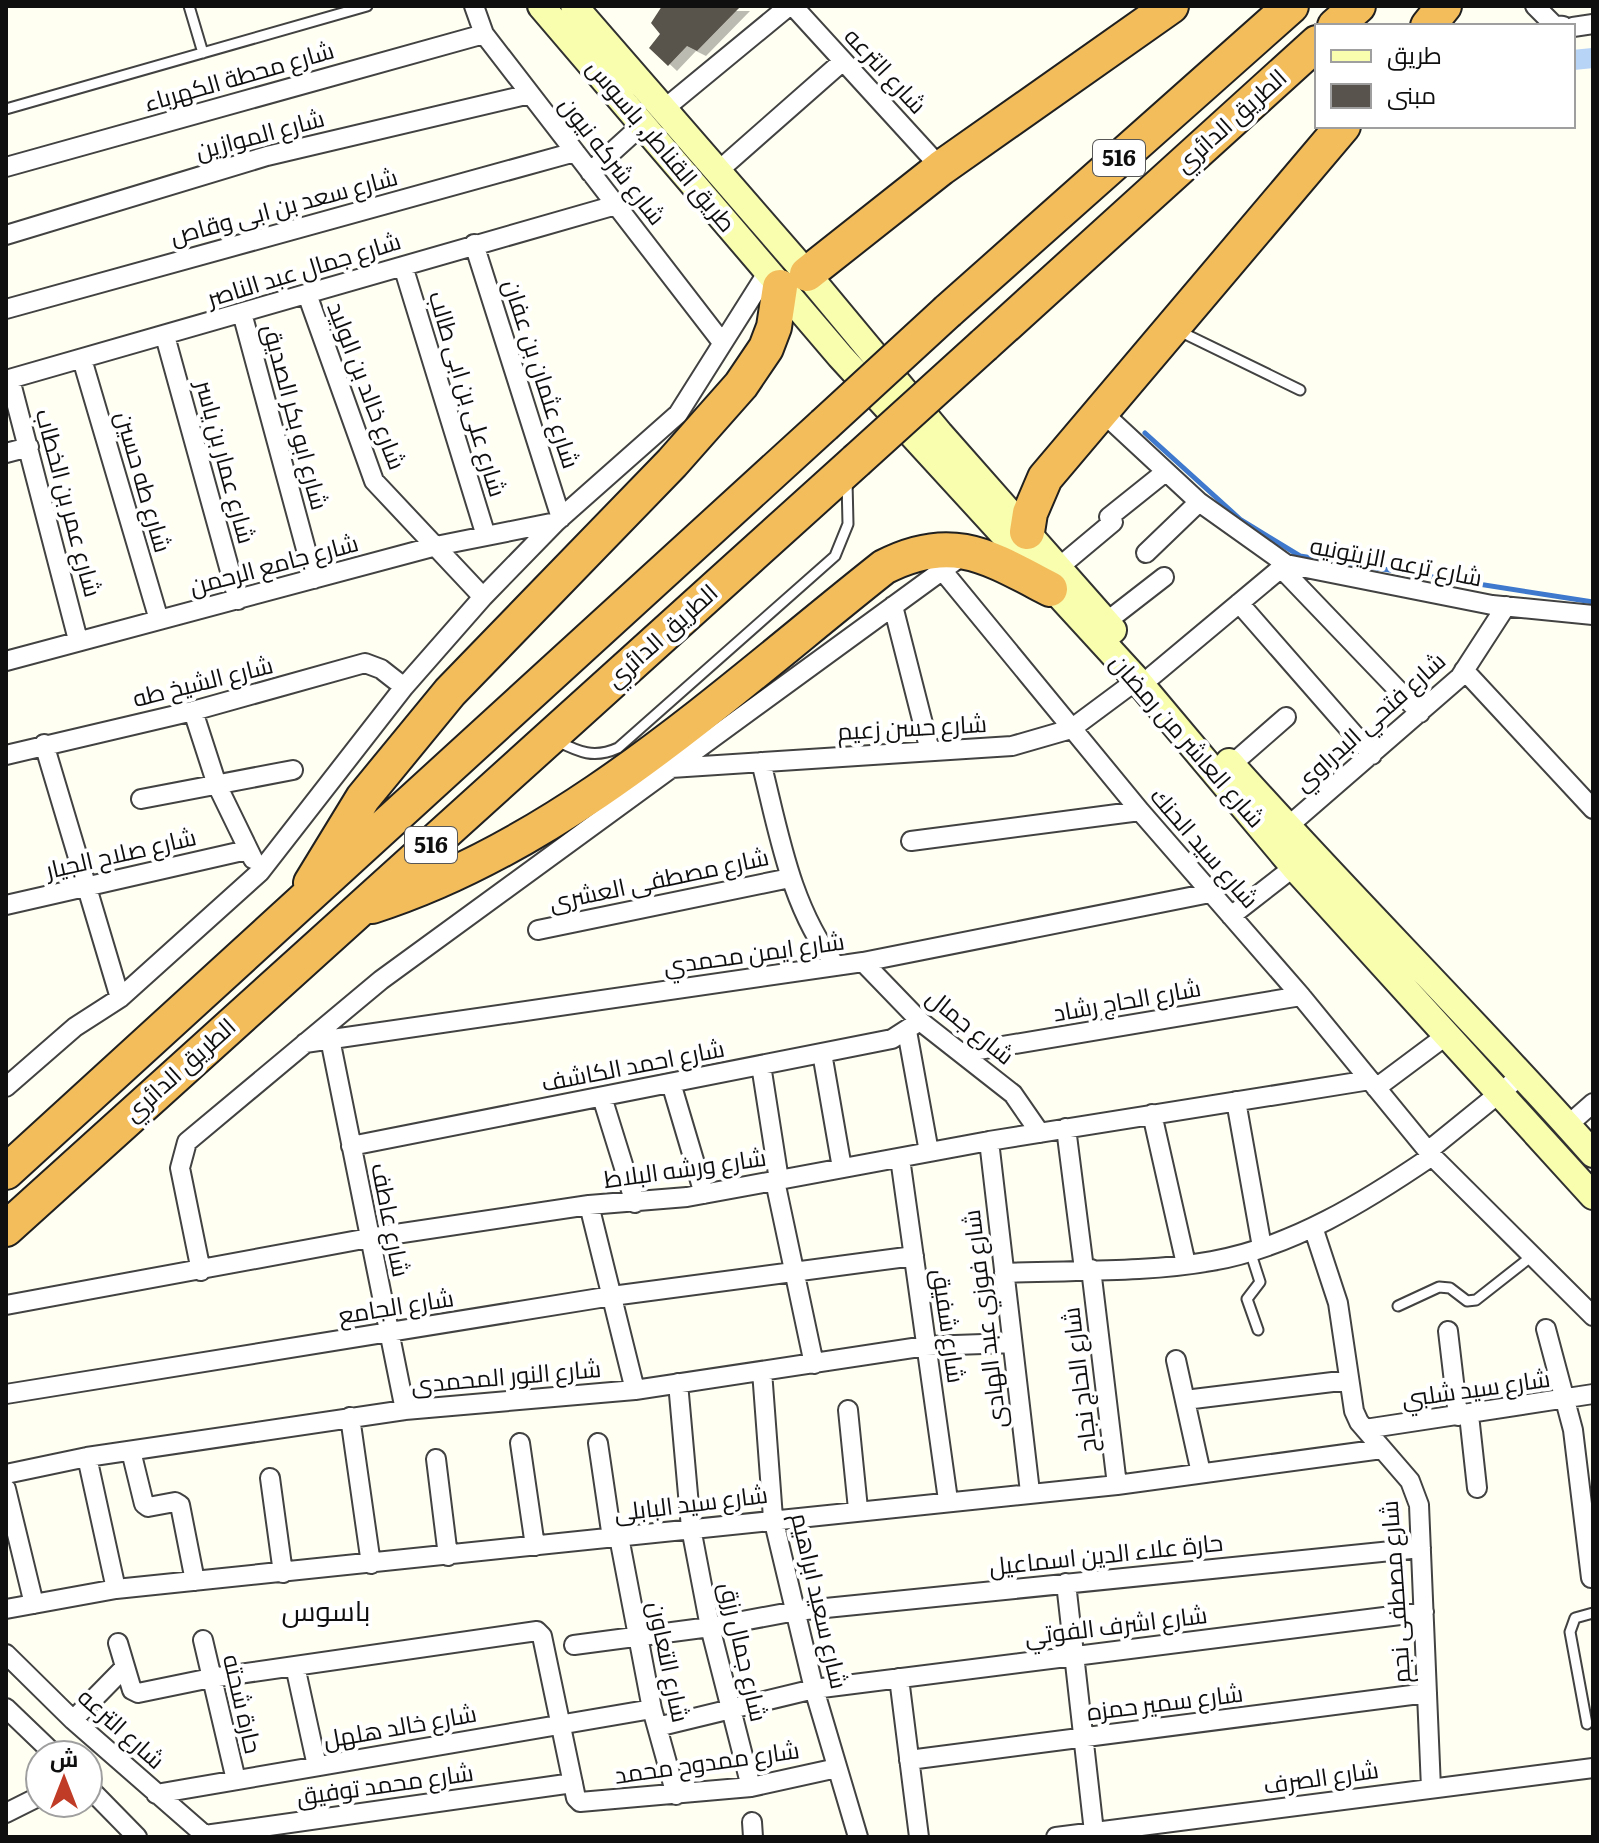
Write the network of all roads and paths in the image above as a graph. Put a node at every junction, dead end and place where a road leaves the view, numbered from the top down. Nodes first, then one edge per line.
1 (189, 6) edge
2 (367, 6) edge
3 (474, 6) edge
4 (541, 6) edge
5 (574, 6) edge
6 (791, 6) edge
7 (1171, 6) edge
8 (1291, 6) edge
9 (1358, 6) edge
10 (1444, 6) edge
11 (1535, 6) edge
12 (1337, 24) edge
13 (1430, 24) edge
14 (1553, 24) edge
15 (484, 34) junction
16 (1315, 45) edge
17 (203, 53) junction
18 (843, 61) junction
19 (530, 94) junction
20 (6, 109) edge
21 (653, 116) junction
22 (1341, 128) edge
23 (575, 152) junction
24 (6, 167) edge
25 (941, 168) junction
26 (590, 172) junction
27 (717, 172) junction
28 (616, 205) junction
29 (6, 235) edge
30 (474, 244) junction
31 (403, 266) junction
32 (785, 278) junction
33 (307, 294) junction
34 (6, 309) edge
35 (242, 313) junction
36 (1172, 328) junction
37 (165, 336) junction
38 (721, 341) junction
39 (82, 359) junction
40 (8, 379) edge
41 (1300, 390) dead end
42 (1102, 412) junction
43 (29, 447) junction
44 (6, 453) edge
45 (852, 465) junction
46 (1164, 473) junction
47 (1199, 502) junction
48 (559, 520) junction
49 (1027, 532) junction
50 (486, 536) junction
51 (436, 546) junction
52 (969, 551) junction
53 (1146, 553) dead end
54 (1284, 566) junction
55 (942, 570) junction
56 (1164, 577) dead end
57 (1054, 578) junction
58 (314, 579) junction
59 (483, 597) junction
60 (238, 600) junction
61 (1239, 603) junction
62 (893, 606) junction
63 (1506, 606) junction
64 (1593, 615) edge
65 (159, 620) junction
66 (1106, 622) junction
67 (78, 640) junction
68 (6, 661) edge
69 (1464, 670) junction
70 (1145, 678) junction
71 (404, 687) junction
72 (193, 711) junction
73 (1420, 713) junction
74 (1286, 717) dead end
75 (1071, 729) junction
76 (550, 738) junction
77 (44, 744) junction
78 (930, 751) junction
79 (6, 755) edge
80 (1372, 755) junction
81 (761, 762) junction
82 (1231, 765) junction
83 (671, 768) junction
84 (293, 770) dead end
85 (217, 785) junction
86 (141, 799) dead end
87 (1592, 807) edge
88 (1140, 811) junction
89 (1286, 828) junction
90 (911, 841) dead end
91 (247, 850) junction
92 (1294, 867) junction
93 (260, 872) junction
94 (790, 878) junction
95 (88, 886) junction
96 (1210, 893) junction
97 (302, 904) junction
98 (6, 905) edge
99 (360, 910) junction
100 (1231, 916) junction
101 (538, 930) dead end
102 (863, 962) junction
103 (836, 966) junction
104 (1301, 996) junction
105 (120, 998) junction
106 (914, 1026) junction
107 (1447, 1035) junction
108 (330, 1039) junction
109 (302, 1044) junction
110 (822, 1053) junction
111 (961, 1053) junction
112 (761, 1065) junction
113 (1523, 1074) junction
114 (671, 1083) junction
115 (1373, 1084) junction
116 (6, 1087) edge
117 (1499, 1092) junction
118 (602, 1097) junction
119 (1236, 1101) junction
120 (1593, 1103) edge
121 (1152, 1114) junction
122 (1568, 1125) junction
123 (1066, 1128) junction
124 (1040, 1133) junction
125 (989, 1141) junction
126 (351, 1146) junction
127 (929, 1152) junction
128 (1430, 1153) junction
129 (1593, 1154) edge
130 (900, 1158) junction
131 (842, 1168) junction
132 (6, 1172) edge
133 (777, 1181) junction
134 (704, 1194) junction
135 (1593, 1196) edge
136 (635, 1203) junction
137 (589, 1205) junction
138 (1313, 1227) junction
139 (6, 1229) edge
140 (369, 1238) junction
141 (1256, 1249) junction
142 (914, 1256) junction
143 (1532, 1256) junction
144 (1186, 1264) junction
145 (1088, 1269) junction
146 (201, 1271) junction
147 (794, 1273) junction
148 (1004, 1273) junction
149 (612, 1296) junction
150 (6, 1305) edge
151 (1398, 1306) dead end
152 (1593, 1316) edge
153 (1546, 1329) dead end
154 (1258, 1330) dead end
155 (1448, 1331) dead end
156 (388, 1332) junction
157 (1012, 1343) junction
158 (926, 1346) junction
159 (1176, 1360) dead end
160 (814, 1364) junction
161 (762, 1371) junction
162 (1349, 1380) junction
163 (678, 1383) junction
164 (635, 1390) junction
165 (6, 1394) edge
166 (1593, 1394) edge
167 (1185, 1400) junction
168 (1566, 1400) junction
169 (405, 1410) junction
170 (848, 1410) dead end
171 (1464, 1415) junction
172 (350, 1417) junction
173 (1365, 1429) junction
174 (520, 1443) dead end
175 (598, 1443) dead end
176 (1382, 1449) junction
177 (131, 1451) junction
178 (87, 1457) junction
179 (436, 1459) dead end
180 (1201, 1473) junction
181 (6, 1474) edge
182 (270, 1478) dead end
183 (1117, 1485) junction
184 (1477, 1488) dead end
185 (6, 1489) edge
186 (1030, 1492) junction
187 (948, 1500) junction
188 (858, 1509) junction
189 (773, 1518) junction
190 (691, 1528) junction
191 (616, 1537) junction
192 (535, 1546) junction
193 (1421, 1548) junction
194 (448, 1556) junction
195 (371, 1564) junction
196 (283, 1573) junction
197 (1591, 1578) edge
198 (195, 1581) junction
199 (1066, 1583) junction
200 (116, 1589) junction
201 (34, 1604) junction
202 (6, 1609) edge
203 (796, 1611) junction
204 (1424, 1612) junction
205 (1593, 1613) edge
206 (710, 1627) junction
207 (637, 1637) junction
208 (203, 1640) dead end
209 (118, 1643) dead end
210 (574, 1645) dead end
211 (6, 1654) edge
212 (1074, 1656) junction
213 (295, 1666) junction
214 (125, 1667) junction
215 (211, 1678) junction
216 (899, 1678) junction
217 (814, 1689) junction
218 (1427, 1693) junction
219 (730, 1707) junction
220 (6, 1708) edge
221 (654, 1718) junction
222 (73, 1720) junction
223 (561, 1724) junction
224 (1587, 1724) dead end
225 (1084, 1738) junction
226 (38, 1739) edge
227 (909, 1760) junction
228 (317, 1766) junction
229 (837, 1768) junction
230 (1593, 1768) edge
231 (236, 1780) junction
232 (573, 1783) junction
233 (751, 1787) junction
234 (1431, 1788) junction
235 (156, 1794) junction
236 (676, 1795) junction
237 (104, 1803) edge
238 (24, 1804) edge
239 (6, 1813) edge
240 (1094, 1832) junction
241 (206, 1836) edge
242 (137, 1837) edge
243 (858, 1837) edge
244 (919, 1837) edge
245 (1056, 1837) edge

1 - 17 lane
2 - 17 lane
3 - 15 street, شارع شركه نيون
4 - 21 main road, طريق القناطر, باسوس
5 - 21 main road, طريق القناطر, باسوس
6 - 18 street, شارع الترعه
6 - 21 street
7 - 25 highway
8 - 97 highway, الطريق الدائري / 516, bridge
9 - 12 highway
10 - 13 highway
11 - 14 street
15 - 19 street, شارع شركه نيون
15 - 24 street, شارع محطة الكهرباء
16 - 45 highway, الطريق الدائري / 516, bridge
17 - 20 lane
18 - 25 street, شارع الترعه
18 - 27 street
19 - 23 street, شارع شركه نيون
19 - 29 street, شارع الموازين
21 - 26 street
21 - 27 main road, طريق القناطر, باسوس
21 - 32 main road, طريق القناطر, باسوس
22 - 36 highway
23 - 26 street, شارع شركه نيون
23 - 34 street, شارع سعد بن ابى وقاص
25 - 32 highway
26 - 28 street, شارع شركه نيون
27 - 32 main road, طريق القناطر, باسوس
28 - 30 street, شارع جمال عبد الناصر
28 - 38 street, شارع شركه نيون
30 - 31 street, شارع جمال عبد الناصر
30 - 48 street, شارع عثمان بن عفان
31 - 33 street, شارع جمال عبد الناصر
31 - 50 street, شارع على بن ابى طالب
32 - 38 street
32 - 49 main road, شارع العاشر من رمضان
32 - 57 main road, شارع العاشر من رمضان
32 - 97 highway
33 - 35 street, شارع جمال عبد الناصر
33 - 51 street, شارع خالد بن الوليد
35 - 37 street, شارع جمال عبد الناصر
35 - 58 street, شارع ابو بكر الصديق
36 - 41 lane
36 - 42 highway
37 - 39 street, شارع جمال عبد الناصر
37 - 60 street, شارع عمار بن ياسر
38 - 48 street
39 - 40 street, شارع جمال عبد الناصر
39 - 65 street, شارع طه حسين
40 - 43 street, شارع عمر بن الخطاب
42 - 46 street, شارع ترعه الزيتونيه
42 - 49 highway
43 - 44 street
43 - 67 street, شارع عمر بن الخطاب
45 - 76 highway, الطريق الدائري / 516
45 - 76 lane
46 - 47 street, شارع ترعه الزيتونيه
46 - 57 street
47 - 53 street
47 - 54 street, شارع ترعه الزيتونيه
48 - 50 street, شارع جامع الرحمن
48 - 59 street
49 - 57 main road, شارع العاشر من رمضان
50 - 51 street, شارع جامع الرحمن
51 - 58 street, شارع جامع الرحمن
51 - 59 street, شارع خالد بن الوليد
52 - 55 street
52 - 57 highway
52 - 99 highway
54 - 61 street, شارع حسن زعيم
54 - 63 street, شارع ترعه الزيتونيه
54 - 73 street
55 - 62 street
55 - 75 street, شارع سيد الحنك
56 - 66 street
57 - 66 main road, شارع العاشر من رمضان
57 - 70 main road, شارع العاشر من رمضان
58 - 60 street, شارع جامع الرحمن
59 - 71 street
60 - 65 street, شارع جامع الرحمن
61 - 70 street, شارع حسن زعيم
61 - 80 street
62 - 78 street
62 - 83 street
63 - 64 street, شارع ترعه الزيتونيه
63 - 69 street, شارع فتحي البدراوي
65 - 67 street, شارع جامع الرحمن
66 - 70 main road, شارع العاشر من رمضان
67 - 68 street, شارع جامع الرحمن
69 - 73 street, شارع فتحي البدراوي
69 - 87 street
70 - 75 street, شارع حسن زعيم
70 - 82 main road, شارع العاشر من رمضان
70 - 92 main road, شارع العاشر من رمضان
71 - 72 street, شارع الشيخ طه
71 - 93 street
72 - 77 street, شارع الشيخ طه
72 - 85 street
73 - 80 street, شارع فتحي البدراوي
74 - 82 street
75 - 78 street, شارع حسن زعيم
75 - 88 street, شارع سيد الحنك
76 - 99 highway, الطريق الدائري / 516
77 - 79 street, شارع الشيخ طه
77 - 95 street
78 - 81 street, شارع حسن زعيم
80 - 89 street, شارع فتحي البدراوي
81 - 83 street, شارع حسن زعيم
81 - 94 street
82 - 89 main road, شارع العاشر من رمضان
83 - 109 street
84 - 85 street
85 - 86 street
85 - 91 street
88 - 90 street
88 - 96 street, شارع سيد الحنك
89 - 113 main road, شارع العاشر من رمضان
91 - 93 street
91 - 95 street, شارع صلاح الجيار
92 - 100 street
92 - 107 main road, شارع العاشر من رمضان
93 - 105 street
94 - 101 street, شارع مصطفى العشرى
94 - 103 street
95 - 98 street, شارع صلاح الجيار
95 - 105 street
96 - 100 street, شارع سيد الحنك
96 - 102 street, شارع ايمن محمدي
97 - 132 highway, الطريق الدائري / 516
99 - 139 highway, الطريق الدائري / 516
100 - 104 street, شارع سيد الحنك
102 - 103 street, شارع ايمن محمدي
102 - 106 street, شارع جمال
103 - 108 street, شارع ايمن محمدي
104 - 111 street, شارع الحاج رشاد
104 - 115 street, شارع سيد الحنك
105 - 116 street
106 - 110 street, شارع احمد الكاشف
106 - 111 street, شارع جمال
106 - 127 street
107 - 115 street
107 - 117 main road, شارع العاشر من رمضان
108 - 109 street, شارع ايمن محمدي
108 - 126 street, شارع عاطف
109 - 146 street
110 - 112 street, شارع احمد الكاشف
110 - 131 street
111 - 124 street, شارع جمال
112 - 114 street, شارع احمد الكاشف
112 - 133 street
113 - 117 street
113 - 122 main road, شارع العاشر من رمضان
114 - 118 street, شارع احمد الكاشف
114 - 134 street
115 - 119 street, شارع ورشه البلاط
115 - 128 street, شارع سيد الحنك
117 - 128 street
117 - 135 main road, شارع العاشر من رمضان
118 - 126 street, شارع احمد الكاشف
118 - 136 street
119 - 121 street, شارع ورشه البلاط
119 - 141 street
120 - 122 street
121 - 123 street, شارع ورشه البلاط
121 - 144 street
122 - 129 main road, شارع العاشر من رمضان
123 - 124 street, شارع ورشه البلاط
123 - 145 street, شارع الحاج نجاح
124 - 125 street, شارع ورشه البلاط
125 - 127 street, شارع ورشه البلاط
125 - 148 street, شارع فوزي عبد الهادى
126 - 140 street, شارع عاطف
127 - 130 street, شارع ورشه البلاط
128 - 138 street
128 - 143 street, شارع سيد الحنك
130 - 131 street, شارع ورشه البلاط
130 - 142 street, شارع شفيق
131 - 133 street, شارع ورشه البلاط
133 - 134 street, شارع ورشه البلاط
133 - 147 street
134 - 136 street, شارع ورشه البلاط
136 - 137 street, شارع ورشه البلاط
137 - 140 street, شارع ورشه البلاط
137 - 149 street
138 - 141 street
138 - 162 street, شارع مصطفى نجم
140 - 146 street, شارع ورشه البلاط
140 - 156 street, شارع عاطف
141 - 144 street
141 - 154 lane
142 - 147 street, شارع الجامع
142 - 158 street, شارع شفيق
143 - 151 lane
143 - 152 street, شارع سيد الحنك
144 - 145 street
145 - 148 street
145 - 183 street, شارع الحاج نجاح
146 - 150 street, شارع ورشه البلاط
147 - 149 street, شارع الجامع
147 - 160 street
148 - 157 street, شارع فوزي عبد الهادى
149 - 156 street, شارع الجامع
149 - 164 street
153 - 168 street
155 - 171 street
156 - 165 street, شارع الجامع
156 - 169 street, شارع عاطف
157 - 158 street, شارع النور المحمدى
157 - 186 street, شارع فوزي عبد الهادى
158 - 160 street, شارع النور المحمدى
158 - 187 street, شارع شفيق
159 - 167 street
160 - 161 street, شارع النور المحمدى
161 - 163 street, شارع النور المحمدى
161 - 189 street, شارع سعيد ابراهيم
162 - 167 street
162 - 173 street, شارع مصطفى نجم
163 - 164 street, شارع النور المحمدى
163 - 190 street
164 - 169 street, شارع النور المحمدى
166 - 168 street, شارع سيد شلبي
167 - 180 street
168 - 171 street, شارع سيد شلبي
168 - 197 street
169 - 172 street, شارع النور المحمدى
170 - 188 street
171 - 173 street, شارع سيد شلبي
171 - 184 street
172 - 177 street, شارع النور المحمدى
172 - 195 street
173 - 176 street, شارع مصطفى نجم
174 - 192 street
175 - 191 street, شارع التعاون
176 - 180 street, شارع سيد البابلى
176 - 193 street, شارع مصطفى نجم
177 - 178 street, شارع النور المحمدى
177 - 198 street
178 - 181 street, شارع النور المحمدى
178 - 200 street
179 - 194 street
180 - 183 street, شارع سيد البابلى
182 - 196 street
183 - 186 street, شارع سيد البابلى
185 - 201 street
186 - 187 street, شارع سيد البابلى
187 - 188 street, شارع سيد البابلى
188 - 189 street, شارع سيد البابلى
189 - 190 street, شارع سيد البابلى
189 - 203 street, شارع سعيد ابراهيم
190 - 191 street, شارع سيد البابلى
190 - 206 street, شارع جمال رزق
191 - 192 street, شارع سيد البابلى
191 - 207 street, شارع التعاون
192 - 194 street, شارع سيد البابلى
193 - 199 street, حارة علاء الدين اسماعيل
193 - 204 street, شارع مصطفى نجم
194 - 195 street, شارع سيد البابلى
195 - 196 street, شارع سيد البابلى
196 - 198 street, شارع سيد البابلى
198 - 200 street, شارع سيد البابلى
199 - 203 street, حارة علاء الدين اسماعيل
199 - 212 street
200 - 201 street, شارع سيد البابلى
201 - 202 street, شارع سيد البابلى
203 - 206 street, حارة علاء الدين اسماعيل
203 - 217 street, شارع سعيد ابراهيم
204 - 212 street, شارع اشرف الفوتي
204 - 218 street, شارع مصطفى نجم
205 - 224 lane
206 - 207 street, حارة علاء الدين اسماعيل
206 - 219 street, شارع جمال رزق
207 - 210 street, حارة علاء الدين اسماعيل
207 - 221 street, شارع التعاون
208 - 215 street, حارة شحته
209 - 214 street
211 - 222 street, شارع الترعه
212 - 216 street, شارع اشرف الفوتي
212 - 225 street
213 - 215 street
213 - 223 street
213 - 228 street
214 - 215 street
214 - 222 street
215 - 231 street, حارة شحته
216 - 217 street, شارع اشرف الفوتي
216 - 227 street
217 - 219 street, شارع اشرف الفوتي
217 - 229 street, شارع سعيد ابراهيم
218 - 225 street, شارع سمير حمزه
218 - 234 street, شارع مصطفى نجم
219 - 221 street, شارع خالد هلهل
219 - 233 street, شارع جمال رزق
220 - 226 street
221 - 223 street, شارع خالد هلهل
221 - 236 street, شارع التعاون
222 - 235 street, شارع الترعه
223 - 228 street, شارع خالد هلهل
223 - 232 street
225 - 227 street, شارع سمير حمزه
225 - 240 street
227 - 244 street
228 - 231 street, شارع خالد هلهل
229 - 233 street, شارع ممدوح محمد
229 - 243 street, شارع سعيد ابراهيم
230 - 234 street, شارع الصرف
231 - 235 street, شارع خالد هلهل
232 - 236 street, شارع ممدوح محمد
232 - 241 street, شارع محمد توفيق
233 - 236 street, شارع ممدوح محمد
234 - 240 street, شارع الصرف
235 - 241 street, شارع الترعه
237 - 242 street
238 - 239 street
240 - 245 street, شارع الصرف

